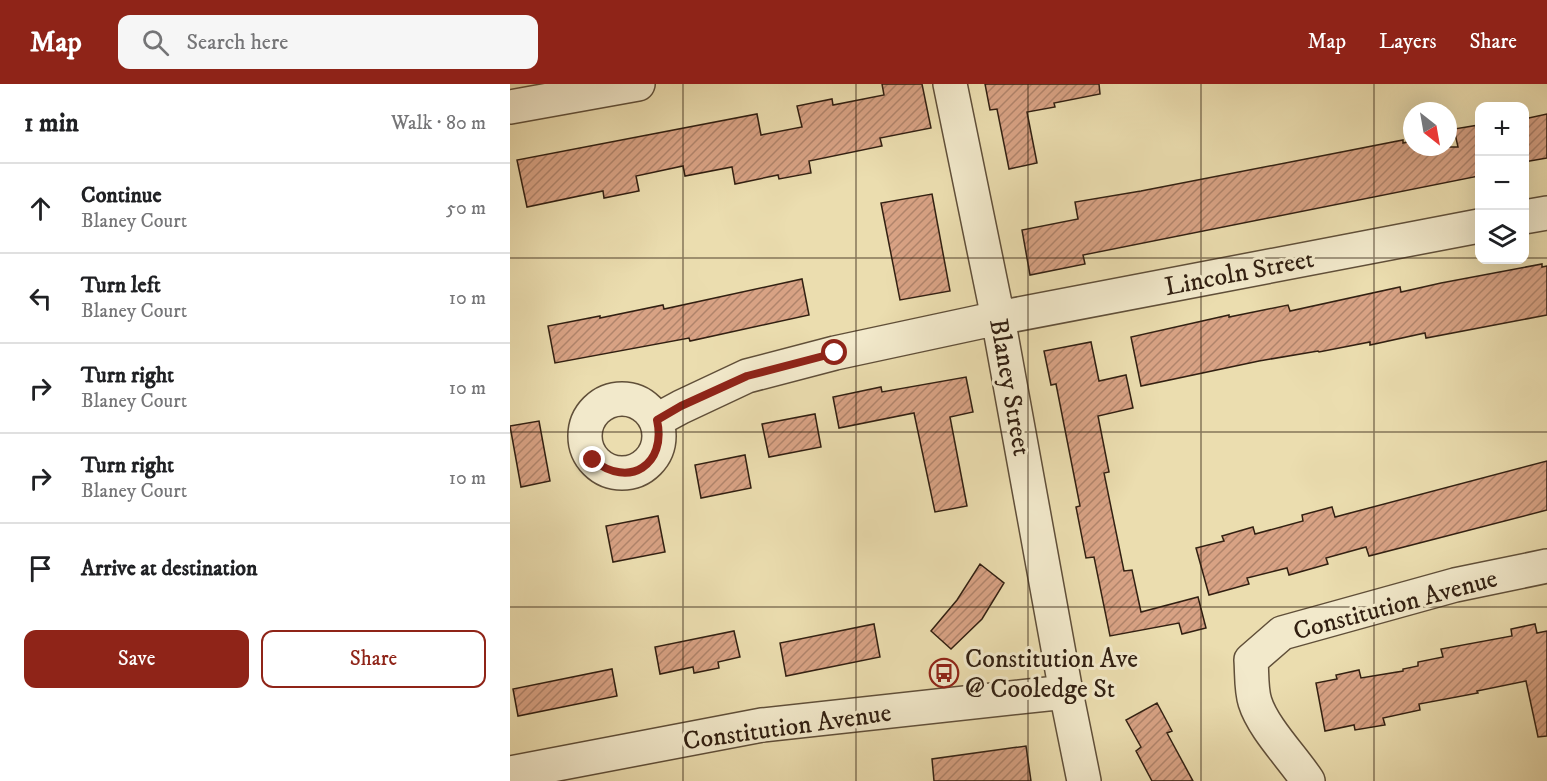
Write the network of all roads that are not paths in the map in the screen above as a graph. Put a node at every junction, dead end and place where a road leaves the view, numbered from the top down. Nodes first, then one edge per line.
1 (638, 84) edge
2 (950, 84) edge
3 (510, 107) edge
4 (1547, 213) edge
5 (1529, 216) edge
6 (1475, 227) edge
7 (998, 318) junction
8 (657, 420) dead end
9 (1547, 566) edge
10 (1066, 692) junction
11 (510, 772) edge
12 (1084, 781) edge
13 (1308, 781) edge

1 - 3 street
2 - 7 street, Blaney Street
4 - 5 street
6 - 7 street, Lincoln Street
7 - 8 street, Lincoln Street
7 - 10 street, Blaney Street
9 - 13 street, Constitution Avenue
10 - 11 street, Constitution Avenue
10 - 12 street, Blaney Street

